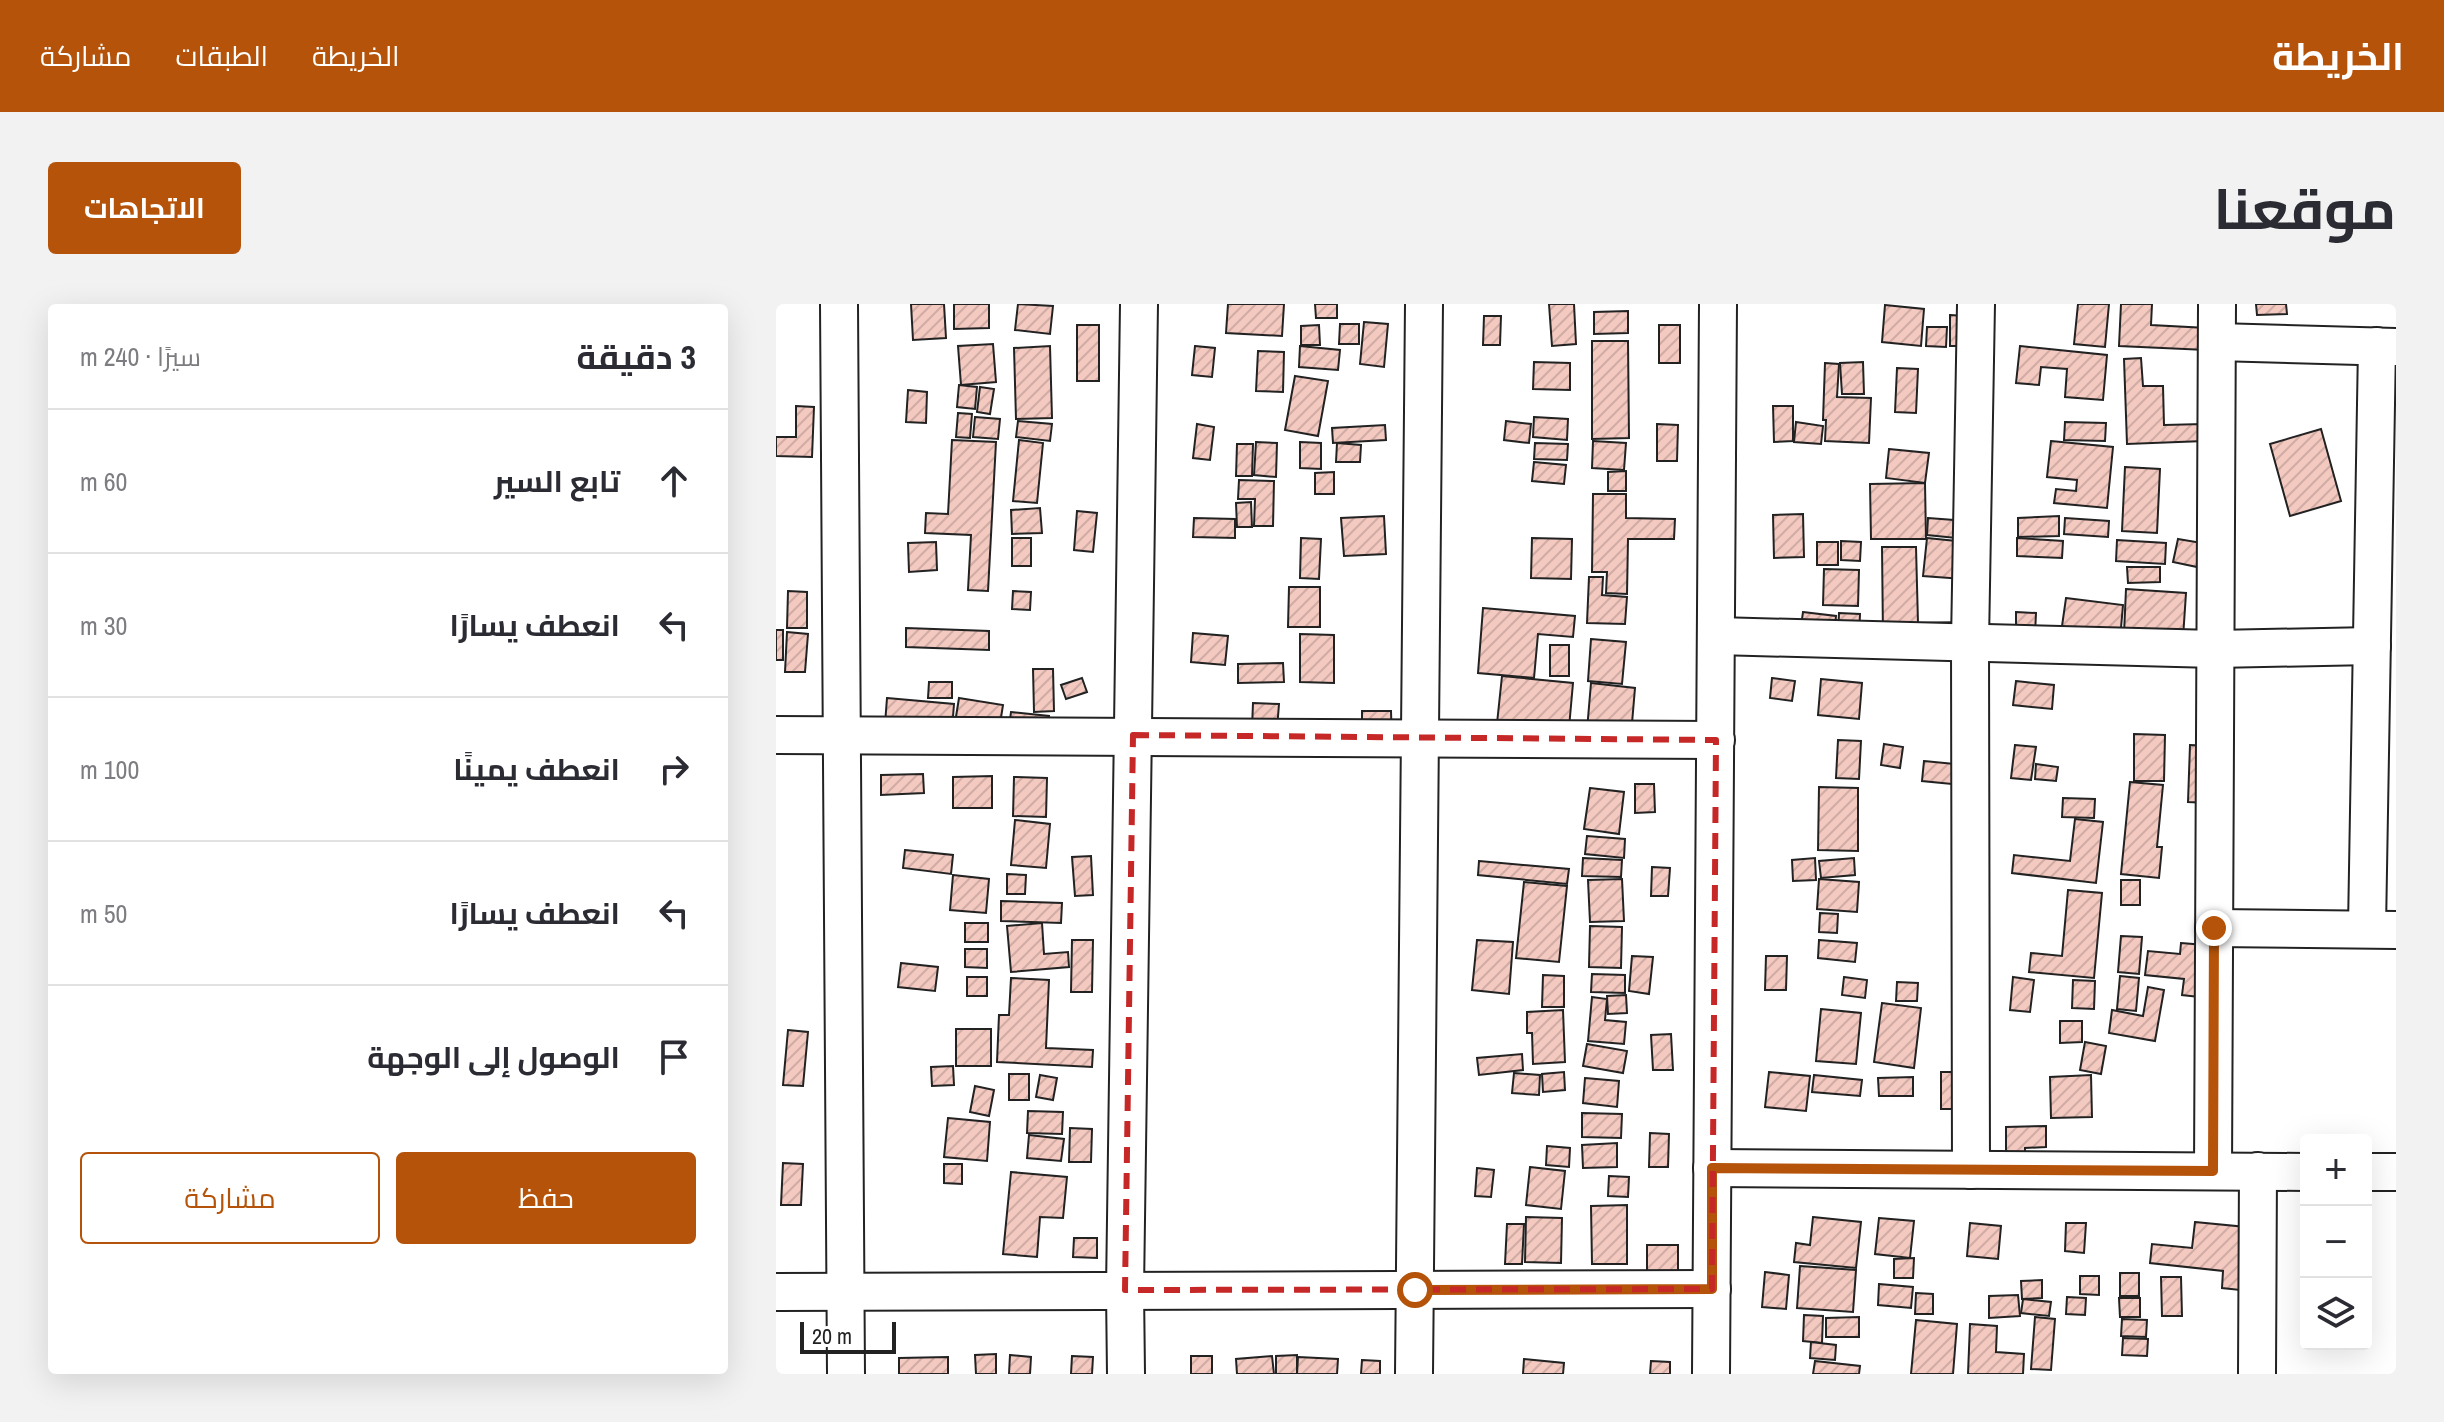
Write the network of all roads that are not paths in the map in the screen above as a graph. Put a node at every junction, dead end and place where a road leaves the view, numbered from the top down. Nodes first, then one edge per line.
1 (839, 304) edge
2 (1139, 304) edge
3 (1424, 304) edge
4 (1718, 304) edge
5 (1976, 304) edge
6 (2217, 304) edge
7 (2217, 342) junction
8 (2387, 346) edge
9 (1717, 636) junction
10 (1970, 642) junction
11 (2372, 646) junction
12 (2215, 649) junction
13 (776, 735) edge
14 (842, 735) junction
15 (1133, 735) junction
16 (1420, 736) junction
17 (1716, 740) junction
18 (2214, 928) junction
19 (2382, 929) edge
20 (1712, 1168) junction
21 (1971, 1170) junction
22 (2213, 1171) junction
23 (2258, 1171) junction
24 (2300, 1172) edge
25 (2372, 1172) edge
26 (2396, 1172) edge
27 (1712, 1289) junction
28 (1125, 1290) junction
29 (1415, 1290) junction
30 (776, 1292) edge
31 (845, 1292) junction
32 (846, 1374) edge
33 (1126, 1374) edge
34 (1414, 1374) edge
35 (1711, 1374) edge
36 (2257, 1374) edge

1 - 14 street
2 - 15 street
3 - 16 street
4 - 9 street
5 - 10 street
6 - 7 street
7 - 8 street
7 - 12 street
8 - 11 street
9 - 10 street
9 - 17 street
10 - 12 street
10 - 21 street
11 - 12 street
11 - 19 street
12 - 18 street
13 - 14 street
14 - 15 street
14 - 31 street
15 - 16 street
15 - 28 street
16 - 17 street
16 - 29 street
17 - 20 street
18 - 19 street
18 - 22 street
20 - 21 street
20 - 27 street
21 - 22 street
22 - 23 street
23 - 24 street
23 - 36 street
25 - 26 street
27 - 29 street
27 - 35 street
28 - 29 street
28 - 31 street
28 - 33 street
29 - 34 street
30 - 31 street
31 - 32 street

